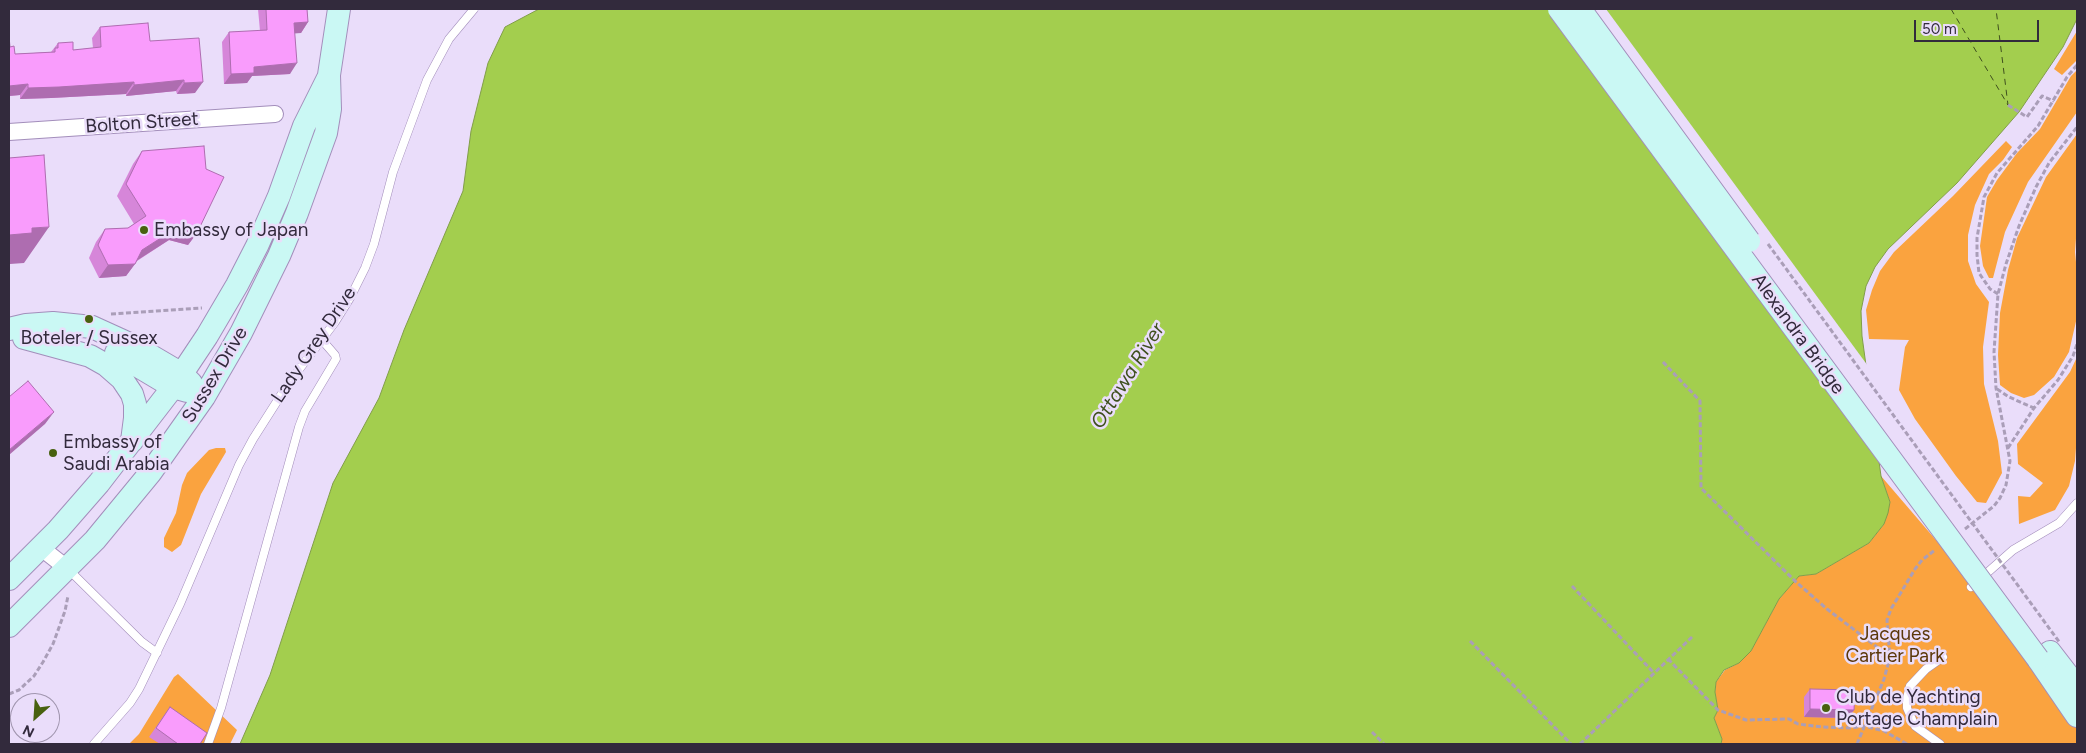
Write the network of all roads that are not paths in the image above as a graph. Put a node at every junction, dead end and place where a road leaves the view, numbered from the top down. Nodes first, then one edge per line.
1 (339, 9) edge
2 (474, 9) edge
3 (1559, 9) edge
4 (1580, 9) edge
5 (329, 75) junction
6 (275, 114) dead end
7 (9, 132) edge
8 (14, 334) edge
9 (322, 340) junction
10 (177, 380) junction
11 (204, 397) junction
12 (132, 441) junction
13 (2077, 503) edge
14 (40, 547) junction
15 (68, 569) junction
16 (9, 579) edge
17 (1971, 587) dead end
18 (9, 626) edge
19 (2049, 651) junction
20 (157, 653) junction
21 (1943, 658) dead end
22 (2077, 687) edge
23 (2077, 716) edge
24 (94, 744) edge
25 (208, 744) edge
26 (1940, 744) edge

1 - 5 main road, Sussex Drive
2 - 9 lane, Lady Grey Drive
3 - 19 main road, Alexandra Bridge, bridge
4 - 19 main road, bridge
5 - 10 main road, Sussex Drive
5 - 11 main road, Sussex Drive
6 - 7 street, Bolton Street
8 - 10 main road
8 - 12 main road
9 - 20 lane, Lady Grey Drive
9 - 25 lane
10 - 11 main road
10 - 12 main road, Sussex Drive
11 - 15 main road, Sussex Drive
12 - 14 main road, Sussex Drive
13 - 17 lane
14 - 15 street
14 - 16 main road, Sussex Drive
15 - 18 main road, Sussex Drive
15 - 20 lane
19 - 22 main road
19 - 23 main road
20 - 24 lane, Lady Grey Drive
21 - 26 lane

